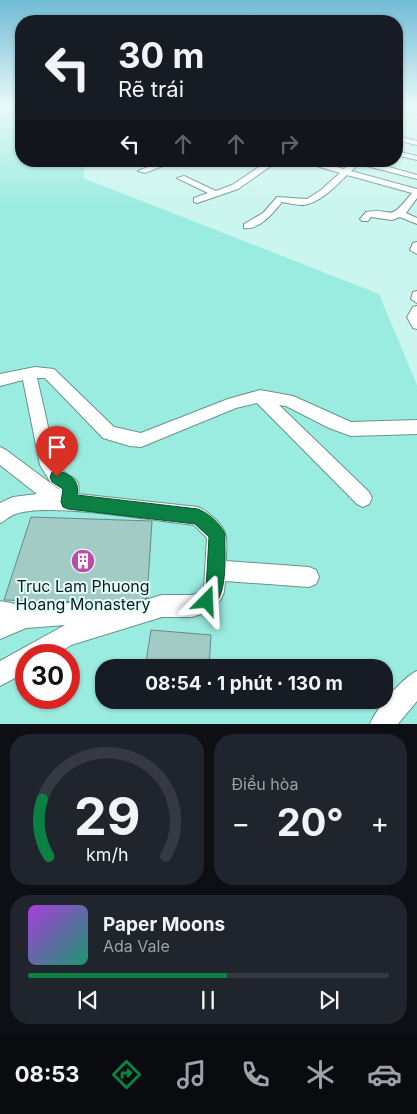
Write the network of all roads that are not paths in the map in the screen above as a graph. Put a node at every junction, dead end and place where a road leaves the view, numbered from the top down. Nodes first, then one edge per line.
1 (403, 155) edge
2 (417, 158) edge
3 (154, 167) edge
4 (267, 167) edge
5 (326, 167) edge
6 (351, 167) edge
7 (379, 167) edge
8 (142, 171) dead end
9 (345, 172) junction
10 (182, 178) dead end
11 (417, 178) edge
12 (417, 192) edge
13 (217, 194) junction
14 (196, 200) dead end
15 (400, 214) junction
16 (365, 219) dead end
17 (417, 221) edge
18 (247, 226) dead end
19 (417, 245) edge
20 (417, 251) edge
21 (417, 310) edge
22 (417, 325) edge
23 (29, 374) junction
24 (0, 380) edge
25 (260, 396) junction
26 (417, 427) edge
27 (0, 456) edge
28 (363, 498) dead end
29 (68, 502) junction
30 (0, 514) edge
31 (216, 570) junction
32 (309, 577) dead end
33 (0, 612) edge
34 (26, 617) junction
35 (111, 621) junction
36 (0, 628) edge
37 (52, 644) edge
38 (15, 666) edge
39 (0, 674) edge
40 (417, 683) edge
41 (382, 724) edge

1 - 2 street
3 - 8 street
4 - 13 street
5 - 9 street
6 - 9 street
7 - 11 street
9 - 12 street
9 - 18 street
10 - 13 street
12 - 15 street
13 - 14 street
15 - 16 street
15 - 17 street
19 - 20 street
21 - 22 street
23 - 24 street
23 - 25 street
23 - 29 street
25 - 26 street
25 - 28 street
27 - 29 street
29 - 30 street
29 - 31 street
31 - 32 street
31 - 35 street
33 - 34 street
34 - 35 street
34 - 36 street
35 - 37 street
38 - 39 street
40 - 41 street

